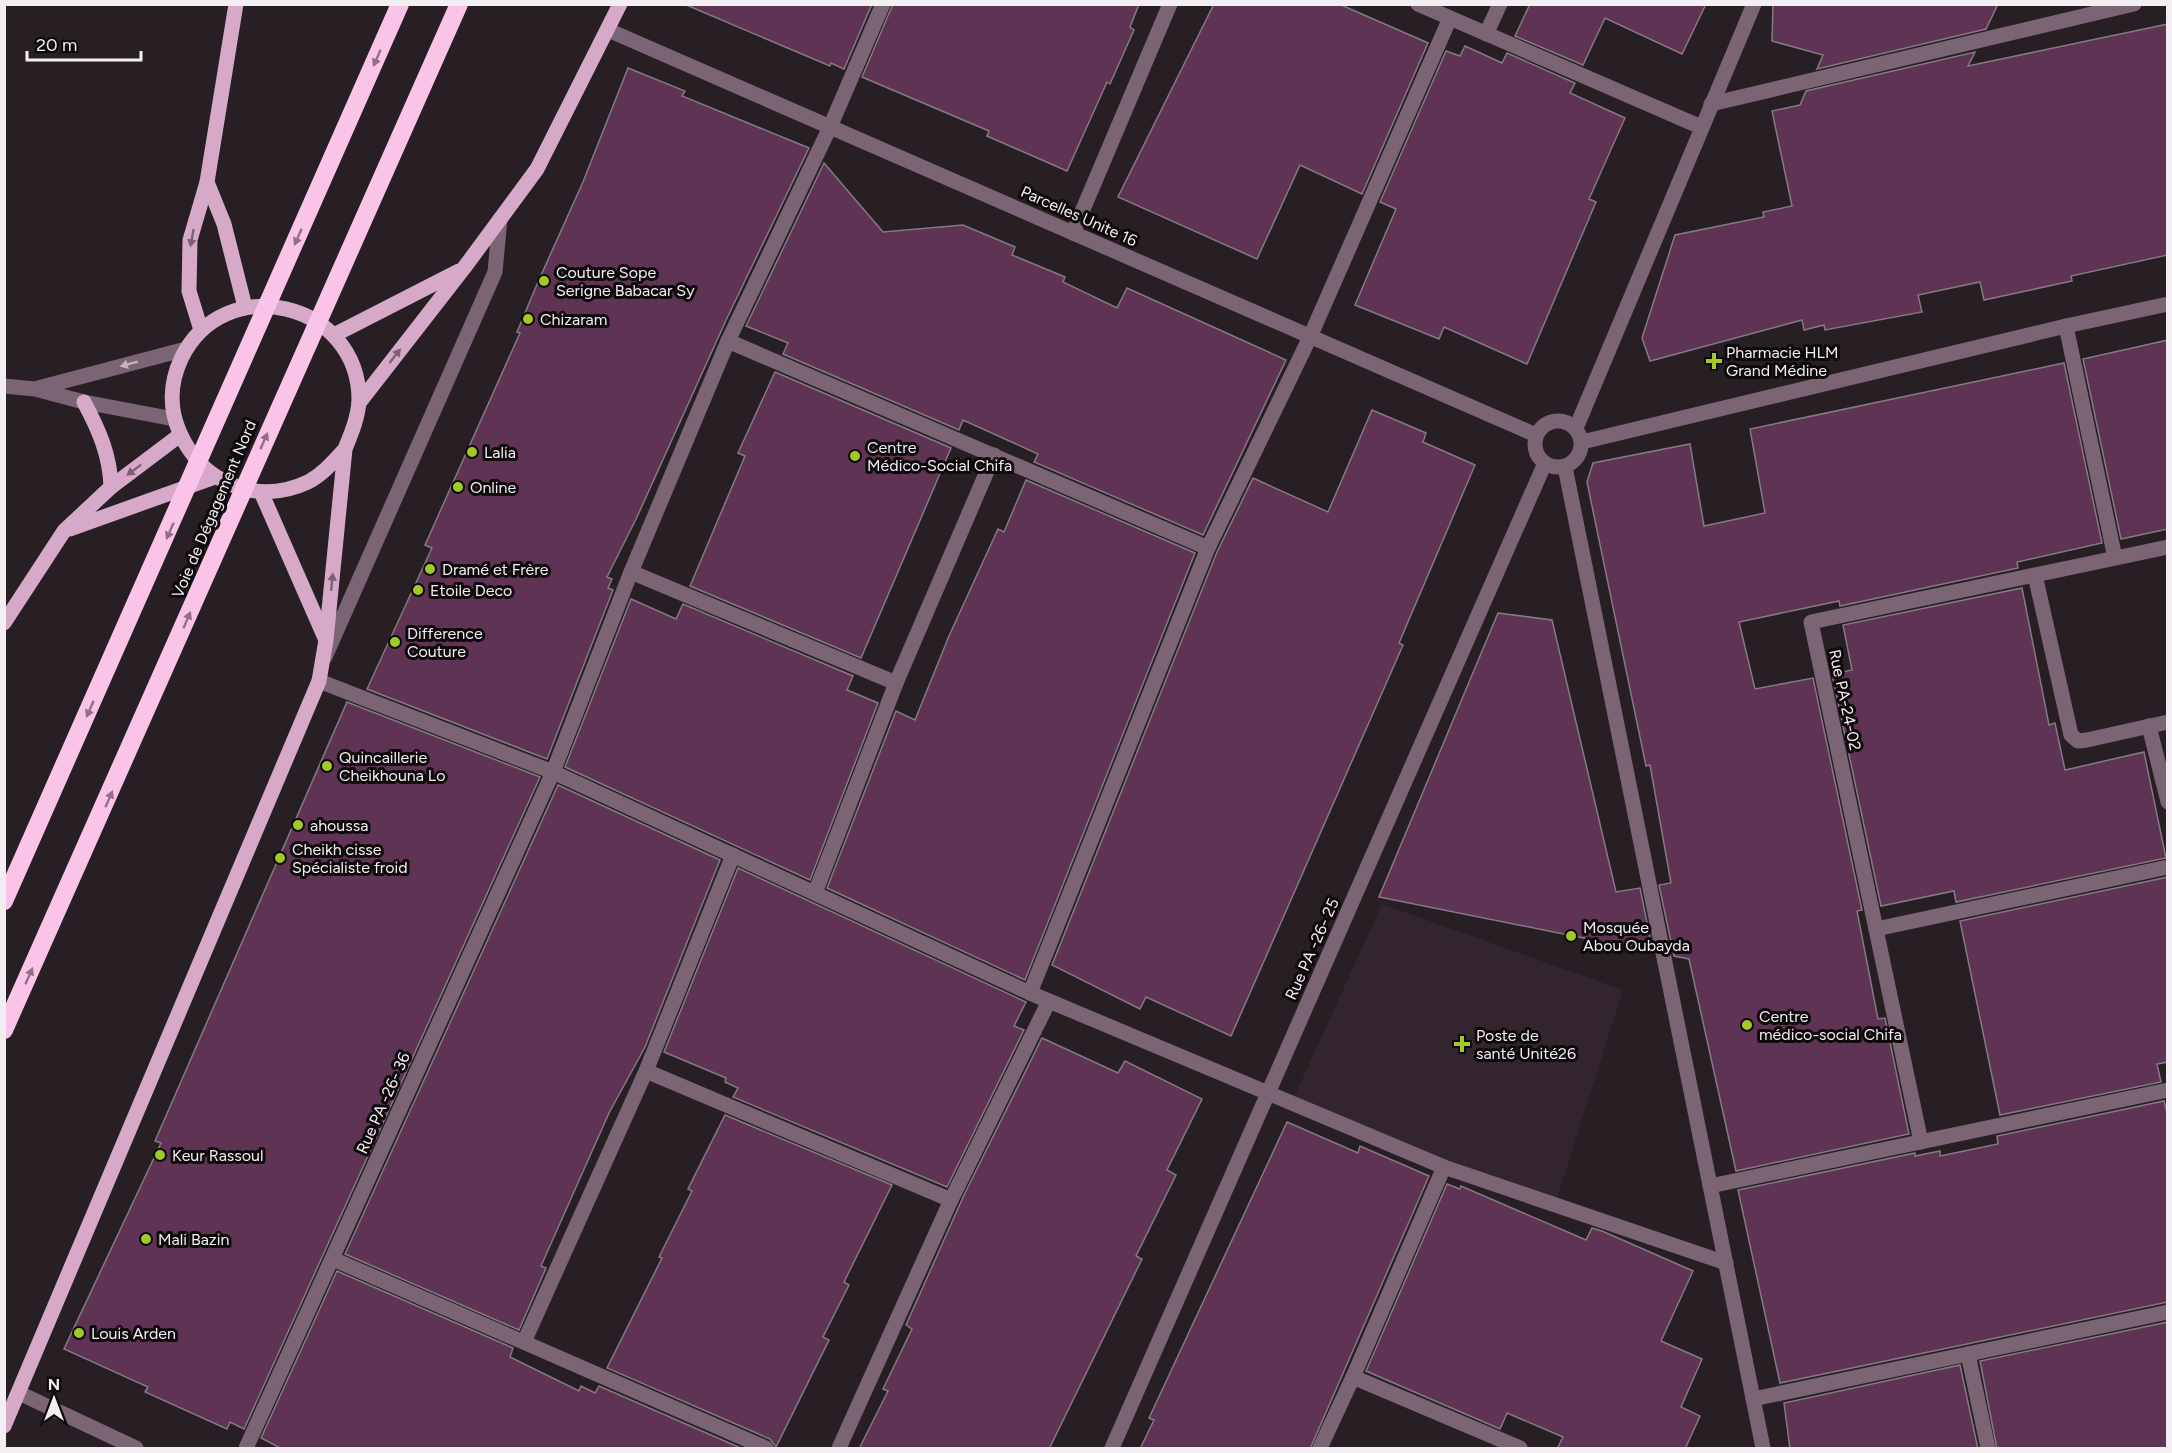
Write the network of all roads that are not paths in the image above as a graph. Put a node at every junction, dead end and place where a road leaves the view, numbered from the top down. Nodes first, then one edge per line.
1 (236, 4) edge
2 (400, 4) edge
3 (459, 4) edge
4 (620, 4) edge
5 (883, 4) edge
6 (1170, 4) edge
7 (1418, 4) edge
8 (1500, 4) edge
9 (1754, 4) edge
10 (2134, 4) edge
11 (2098, 8) edge
12 (1450, 18) junction
13 (608, 30) junction
14 (1486, 34) junction
15 (1711, 104) junction
16 (830, 127) junction
17 (1701, 127) junction
18 (207, 182) junction
19 (500, 219) junction
20 (1073, 233) junction
21 (464, 268) junction
22 (2168, 304) edge
23 (245, 307) junction
24 (2066, 326) junction
25 (201, 330) junction
26 (334, 335) junction
27 (1310, 337) junction
28 (728, 341) junction
29 (186, 349) junction
30 (4, 386) edge
31 (35, 388) junction
32 (84, 402) junction
33 (359, 402) junction
34 (174, 419) junction
35 (1576, 428) junction
36 (180, 435) junction
37 (1536, 435) junction
38 (1582, 442) junction
39 (345, 449) junction
40 (994, 454) junction
41 (1545, 463) junction
42 (1565, 466) junction
43 (215, 477) junction
44 (111, 488) junction
45 (261, 492) junction
46 (64, 531) junction
47 (2168, 547) edge
48 (1208, 548) junction
49 (2115, 558) junction
50 (631, 572) junction
51 (2035, 575) junction
52 (4, 623) edge
53 (326, 640) junction
54 (322, 665) junction
55 (319, 681) junction
56 (896, 683) junction
57 (2168, 722) edge
58 (2149, 726) junction
59 (553, 772) junction
60 (2168, 802) edge
61 (733, 855) junction
62 (2168, 867) edge
63 (815, 893) junction
64 (4, 901) edge
65 (1876, 929) junction
66 (1030, 993) junction
67 (1049, 1001) junction
68 (4, 1030) edge
69 (646, 1071) junction
70 (2168, 1090) edge
71 (1268, 1093) junction
72 (1921, 1142) junction
73 (1444, 1167) junction
74 (1710, 1186) junction
75 (951, 1200) junction
76 (333, 1258) junction
77 (1726, 1263) junction
78 (2168, 1312) edge
79 (524, 1342) junction
80 (1968, 1354) junction
81 (1353, 1377) junction
82 (19, 1393) junction
83 (1753, 1399) junction
84 (4, 1426) edge
85 (136, 1449) edge
86 (246, 1449) edge
87 (766, 1449) edge
88 (839, 1449) edge
89 (1112, 1449) edge
90 (1320, 1449) edge
91 (1520, 1449) edge
92 (1763, 1449) edge
93 (1988, 1449) edge

1 - 18 main road
2 -> 64 highway, Voie de Dégagement Nord, bridge
68 -> 3 highway, Voie de Dégagement Nord, bridge
4 - 13 main road
5 - 16 street, Rue PA -26- 36
6 - 20 street
7 - 12 street
8 - 14 street
9 - 15 street
10 - 11 street
11 - 15 street
12 - 14 street
12 - 27 street
13 - 16 street, Parcelles Unite 16
13 - 19 main road
14 - 17 street
15 - 17 street
16 - 20 street, Parcelles Unite 16
16 - 28 street, Rue PA -26- 36
17 - 35 street
18 - 23 main road
18 -> 25 main road
19 - 21 main road
19 - 54 street
20 - 27 street, Parcelles Unite 16
21 - 26 main road
33 -> 21 main road
22 - 24 street
23 - 25 main road
23 - 26 main road
24 - 38 street
24 - 49 street
25 - 29 main road
26 - 33 main road
27 - 37 street, Parcelles Unite 16
27 - 48 street
28 - 40 street
28 - 50 street, Rue PA -26- 36
29 -> 31 street
29 - 34 main road
30 - 31 street
31 - 32 street
32 - 34 street
32 - 44 main road
33 - 39 main road
34 - 36 main road
35 - 37 street
35 - 38 street
36 - 43 main road
36 -> 44 main road
37 - 41 street
38 - 42 street
39 - 45 main road
53 -> 39 main road
40 - 48 street
40 - 56 street
41 - 42 street
41 - 71 street, Rue PA -26- 25
42 - 74 street
43 - 45 main road
43 - 46 main road
44 - 46 main road
45 - 53 main road
46 - 52 main road
47 - 49 street, Rue PA-24-02
48 - 66 street
49 - 51 street, Rue PA-24-02
50 - 56 street
50 - 59 street, Rue PA -26- 36
51 - 58 street
51 - 65 street, Rue PA-24-02
53 - 54 main road
54 - 55 main road
55 - 59 street
55 - 82 main road
56 - 63 street
57 - 58 street
58 - 60 street
59 - 61 street
59 - 76 street, Rue PA -26- 36
61 - 63 street
61 - 69 street
62 - 65 street
63 - 66 street
65 - 72 street, Rue PA-24-02
66 - 67 street
67 - 71 street
67 - 75 street
69 - 75 street
69 - 79 street
70 - 72 street
71 - 73 street
71 - 89 street, Rue PA -26- 25
72 - 74 street
73 - 77 street
73 - 81 street
74 - 77 street
75 - 88 street
76 - 79 street
76 - 86 street, Rue PA -26- 36
77 - 83 street
78 - 80 street
79 - 87 street
80 - 83 street
80 - 93 street
81 - 90 street
81 - 91 street
82 - 84 main road
82 - 85 street
83 - 92 street

